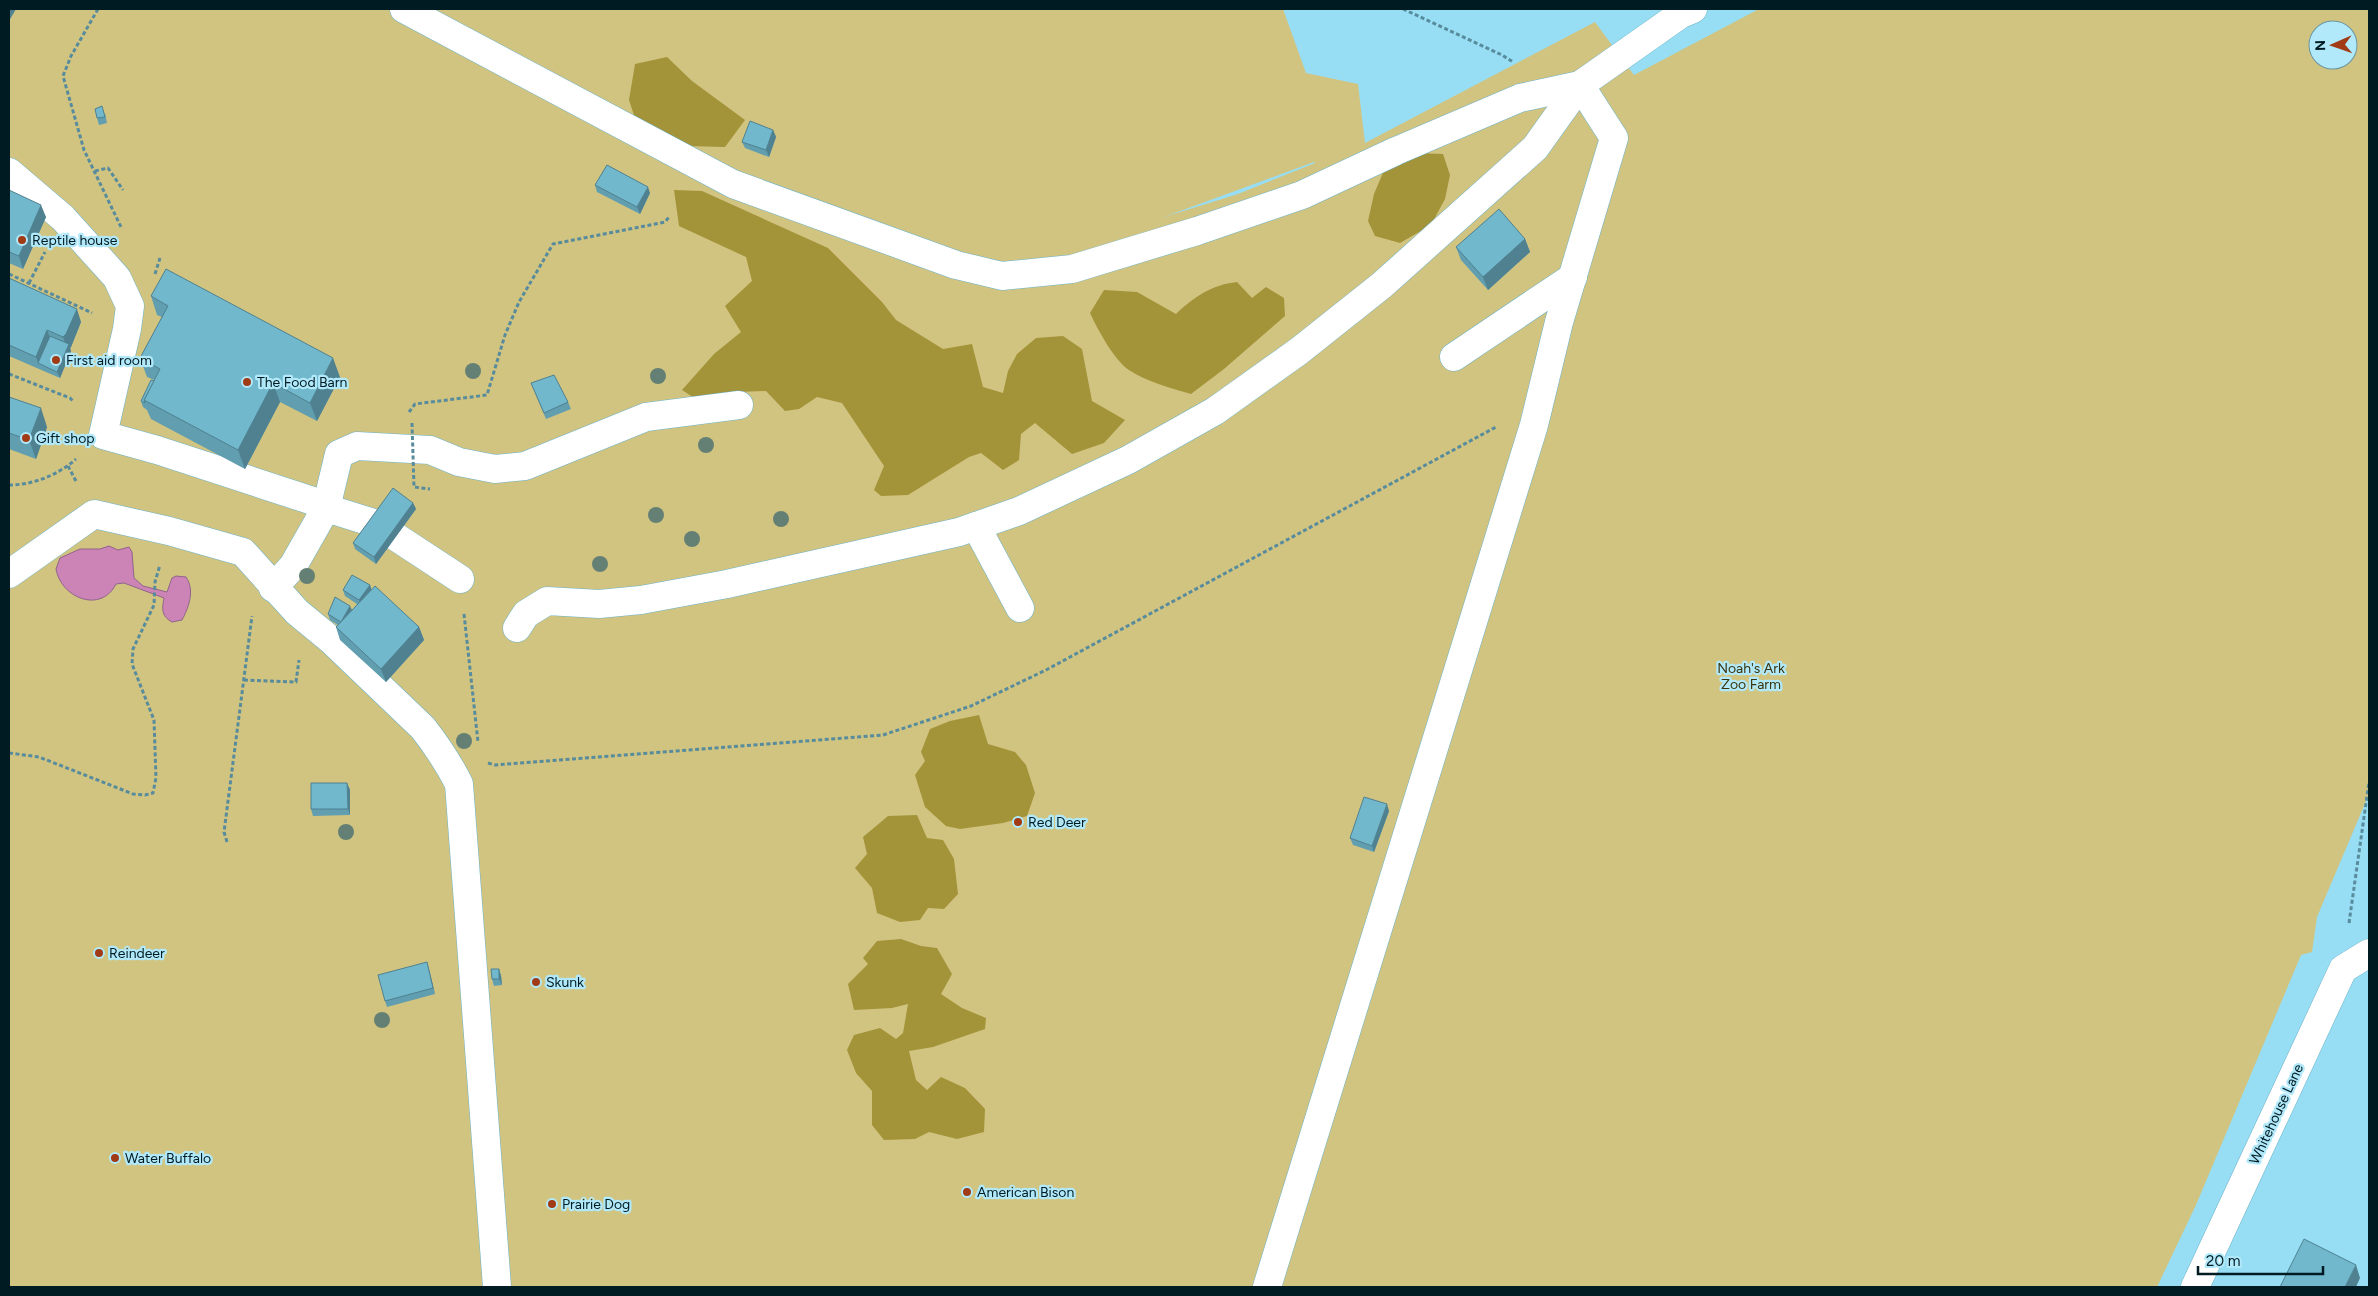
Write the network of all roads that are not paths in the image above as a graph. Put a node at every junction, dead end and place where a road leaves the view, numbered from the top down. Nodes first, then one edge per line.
1 (404, 9) edge
2 (1684, 11) edge
3 (1568, 88) junction
4 (9, 172) edge
5 (1572, 277) junction
6 (1454, 357) dead end
7 (738, 405) dead end
8 (326, 508) junction
9 (976, 526) junction
10 (9, 574) edge
11 (460, 579) road end
12 (273, 588) junction
13 (1020, 608) dead end
14 (517, 628) dead end
15 (2369, 953) edge
16 (497, 1287) edge
17 (1267, 1287) edge
18 (2195, 1287) edge

1 - 3 street
2 - 3 street
3 - 5 street
3 - 9 street
4 - 8 street
5 - 6 street
5 - 17 street
7 - 8 street
8 - 11 street
8 - 12 street
9 - 13 street
9 - 14 street
10 - 12 street
12 - 16 street
15 - 18 street, Whitehouse Lane

